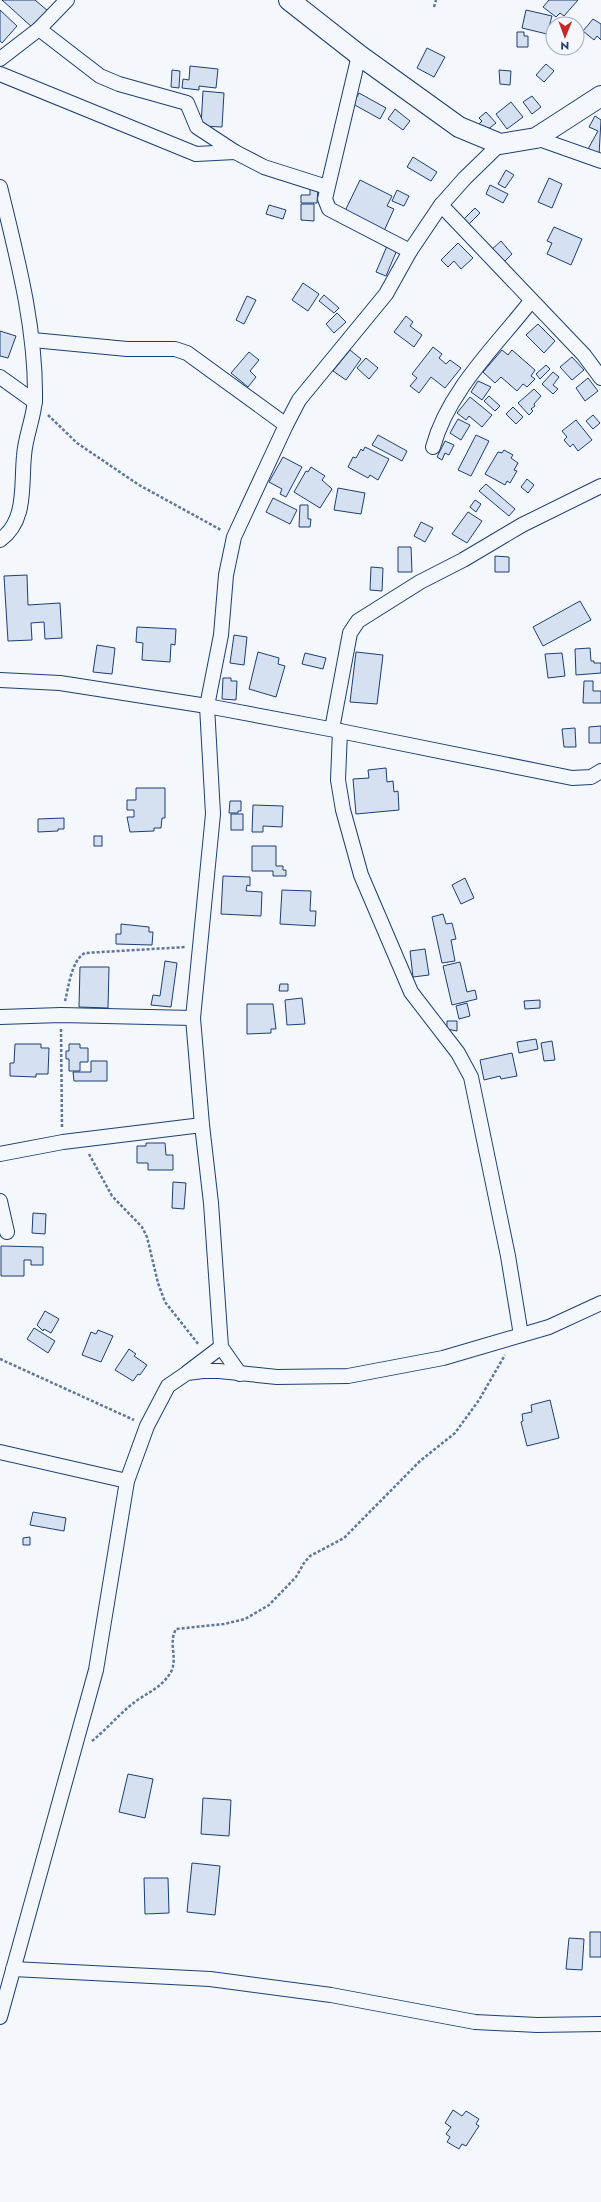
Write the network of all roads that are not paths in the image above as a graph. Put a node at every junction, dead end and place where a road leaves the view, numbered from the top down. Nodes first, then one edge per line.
1 (67, 0) edge
2 (289, 0) edge
3 (39, 28) junction
4 (359, 55) junction
5 (0, 59) edge
6 (0, 74) edge
7 (601, 96) edge
8 (536, 138) junction
9 (500, 144) junction
10 (235, 152) junction
11 (601, 161) edge
12 (0, 187) edge
13 (327, 187) junction
14 (442, 205) junction
15 (410, 251) junction
16 (531, 301) junction
17 (33, 340) junction
18 (0, 377) edge
19 (601, 378) edge
20 (35, 402) junction
21 (286, 425) junction
22 (433, 447) dead end
23 (601, 486) edge
24 (0, 540) edge
25 (0, 680) edge
26 (207, 706) junction
27 (336, 730) junction
28 (601, 771) edge
29 (0, 1016) edge
30 (193, 1018) junction
31 (202, 1126) junction
32 (0, 1154) edge
33 (0, 1201) edge
34 (7, 1232) dead end
35 (601, 1303) edge
36 (517, 1336) junction
37 (221, 1347) junction
38 (187, 1373) junction
39 (240, 1374) junction
40 (0, 1452) edge
41 (127, 1481) junction
42 (13, 1969) junction
43 (0, 2017) edge
44 (601, 2024) edge

1 - 3 street
2 - 4 street
3 - 5 street
3 - 10 street
4 - 9 street
4 - 13 street
6 - 10 street
7 - 8 street
8 - 9 street
8 - 11 street
9 - 14 street
10 - 13 street
12 - 17 street
13 - 15 street
14 - 15 street
14 - 16 street
15 - 21 street
16 - 19 street
16 - 22 street
17 - 20 street
17 - 21 street
18 - 20 street
20 - 24 street
21 - 26 street
23 - 27 street
25 - 26 street
26 - 27 street
26 - 30 street
27 - 28 street
27 - 36 street
29 - 30 street
30 - 31 street
31 - 32 street
31 - 37 street
33 - 34 street
35 - 36 street
36 - 39 street
37 - 38 street
37 - 39 street
38 - 39 street
38 - 41 street
40 - 41 street
41 - 42 street
42 - 43 street
42 - 44 street

